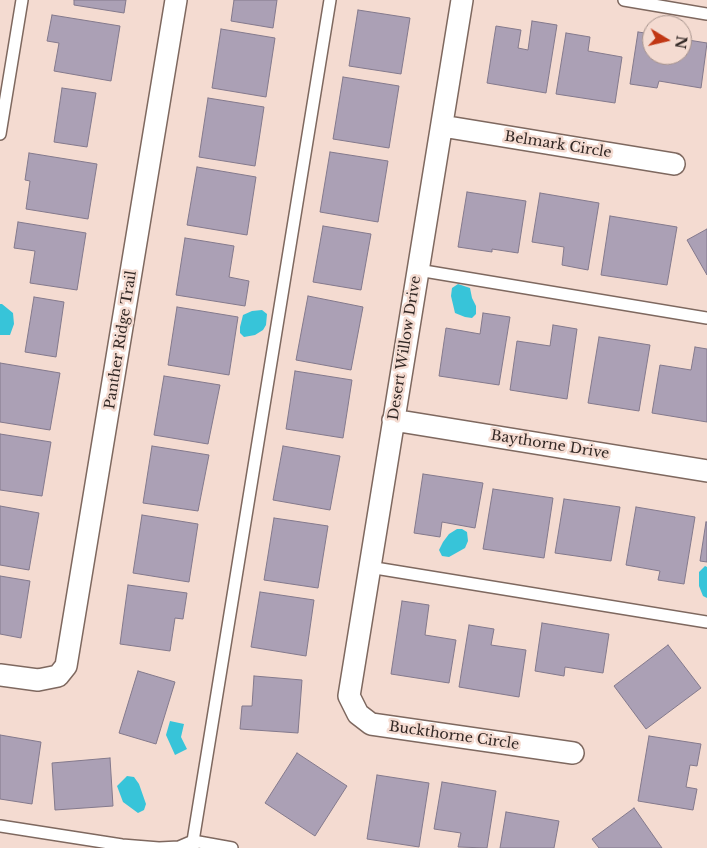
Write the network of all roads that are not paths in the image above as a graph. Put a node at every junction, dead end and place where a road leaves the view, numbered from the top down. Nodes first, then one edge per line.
1 (22, 0) edge
2 (176, 0) edge
3 (330, 0) edge
4 (462, 0) edge
5 (624, 0) edge
6 (707, 14) edge
7 (442, 126) junction
8 (0, 134) edge
9 (674, 164) dead end
10 (418, 270) junction
11 (707, 318) edge
12 (393, 420) junction
13 (707, 471) edge
14 (369, 567) junction
15 (707, 622) edge
16 (0, 675) edge
17 (349, 696) joint
18 (573, 753) dead end
19 (0, 826) edge
20 (193, 845) edge
21 (232, 848) edge

1 - 8 lane
2 - 16 street, Panther Ridge Trail
3 - 20 lane
4 - 7 street, Desert Willow Drive
5 - 6 lane
7 - 9 street, Belmark Circle
7 - 10 street, Desert Willow Drive
10 - 11 lane
10 - 12 street, Desert Willow Drive
12 - 13 street, Baythorne Drive
12 - 14 street, Desert Willow Drive
14 - 15 lane
14 - 17 street, Desert Willow Drive
17 - 18 street, Buckthorne Circle
19 - 20 lane
20 - 21 lane

